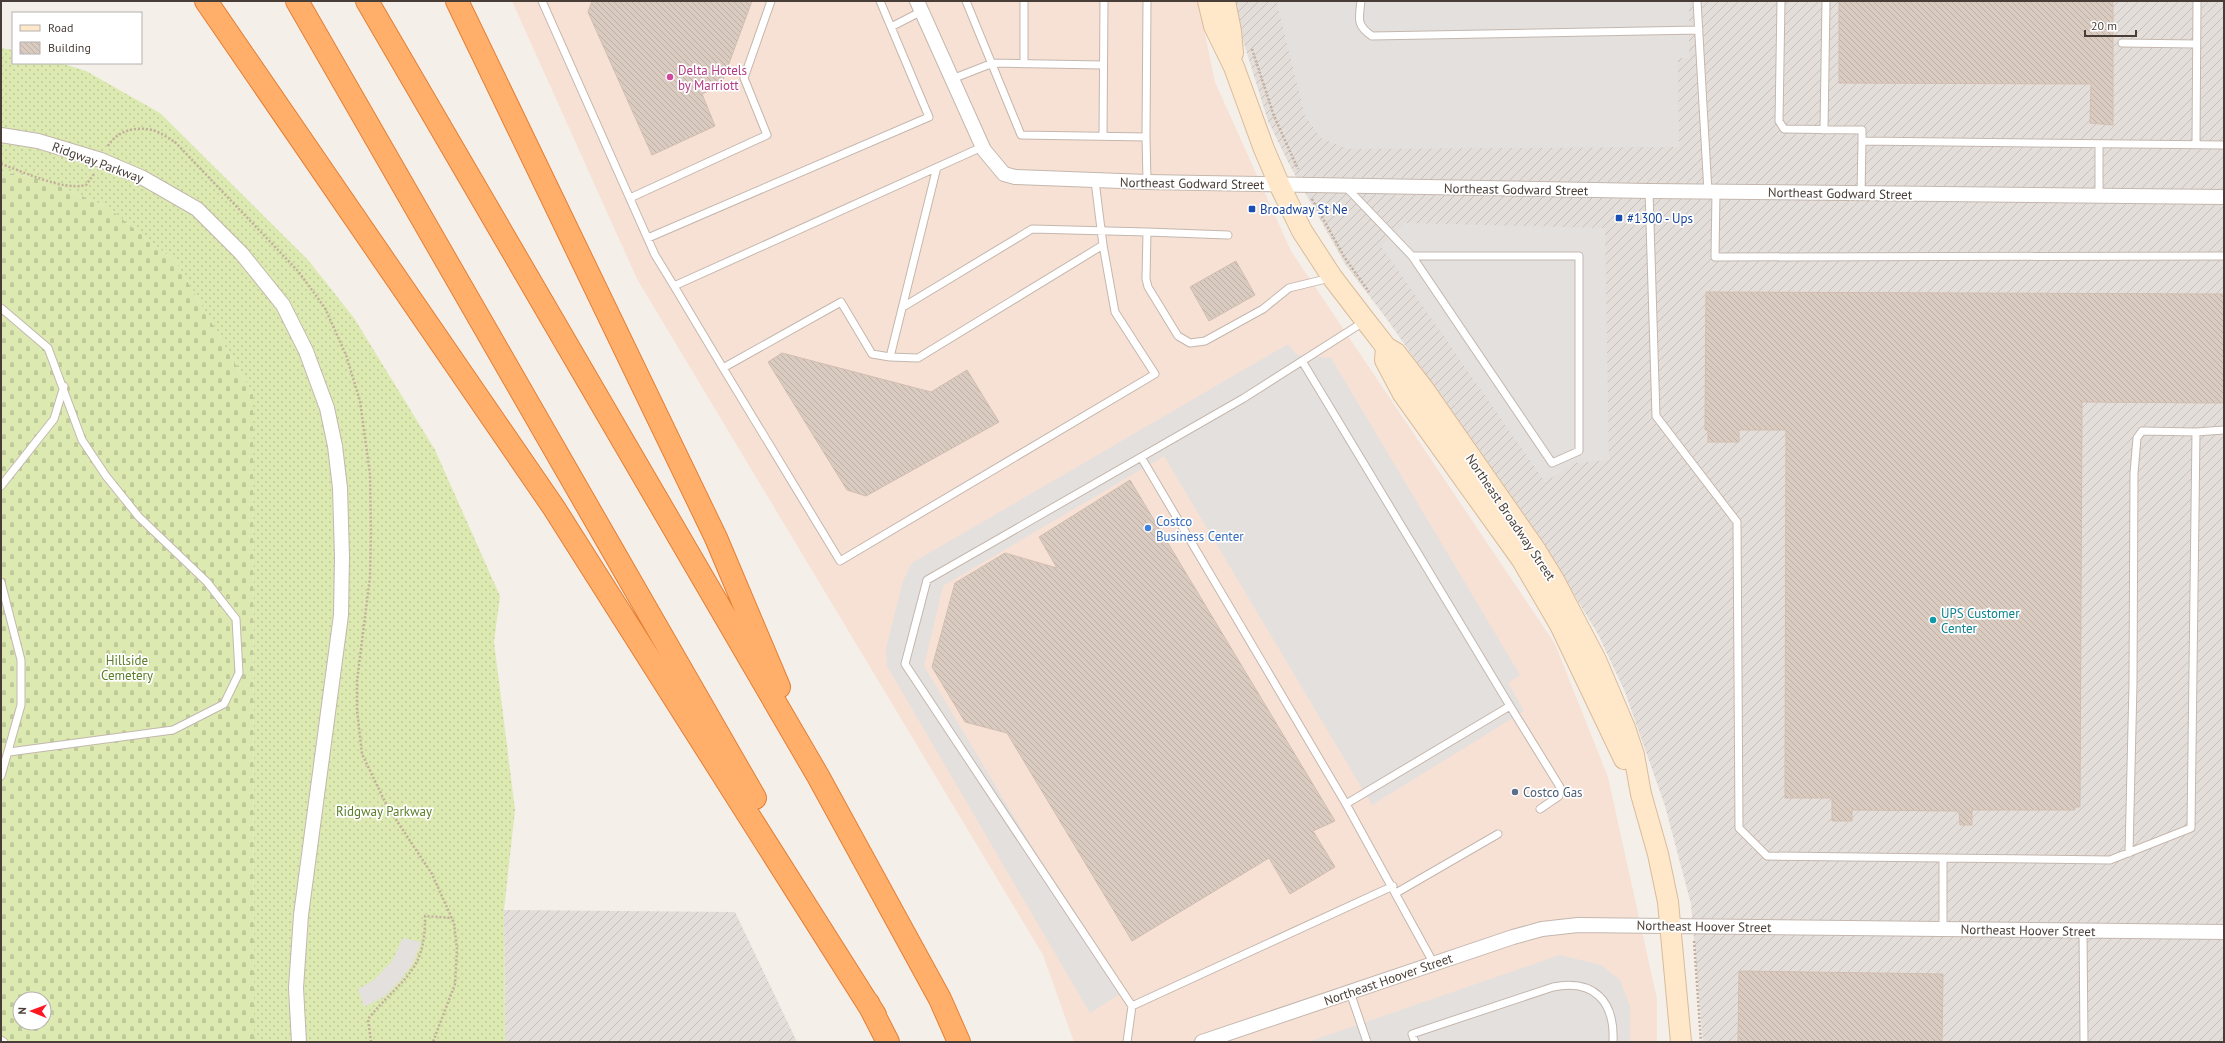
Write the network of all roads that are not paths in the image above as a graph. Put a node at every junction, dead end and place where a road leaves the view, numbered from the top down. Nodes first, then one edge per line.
1 (206, 1) edge
2 (297, 1) edge
3 (367, 1) edge
4 (457, 1) edge
5 (542, 1) edge
6 (771, 1) edge
7 (880, 1) edge
8 (966, 1) edge
9 (1024, 1) edge
10 (1104, 1) edge
11 (1147, 1) edge
12 (1208, 1) edge
13 (1225, 1) edge
14 (1361, 1) edge
15 (1697, 1) edge
16 (1781, 1) edge
17 (1826, 1) edge
18 (2197, 1) edge
19 (919, 6) edge
20 (891, 27) junction
21 (1699, 30) junction
22 (2122, 43) dead end
23 (2196, 44) junction
24 (993, 63) junction
25 (1024, 64) junction
26 (1103, 65) junction
27 (1234, 67) junction
28 (952, 79) junction
29 (1824, 130) junction
30 (1, 135) edge
31 (1104, 136) junction
32 (1146, 138) junction
33 (1862, 141) junction
34 (2099, 144) junction
35 (2196, 144) junction
36 (2224, 145) edge
37 (982, 147) junction
38 (937, 167) junction
39 (1095, 181) junction
40 (1147, 182) junction
41 (1278, 184) junction
42 (1344, 186) junction
43 (1650, 191) junction
44 (1712, 192) junction
45 (1861, 194) junction
46 (2099, 196) junction
47 (2224, 197) edge
48 (630, 198) junction
49 (1102, 231) junction
50 (1147, 232) junction
51 (1228, 235) dead end
52 (648, 238) junction
53 (1103, 245) junction
54 (1412, 256) junction
55 (2224, 256) edge
56 (1332, 277) junction
57 (674, 286) junction
58 (903, 307) junction
59 (1, 308) edge
60 (1365, 320) junction
61 (890, 357) junction
62 (1302, 361) junction
63 (723, 368) junction
64 (64, 386) junction
65 (2224, 430) edge
66 (2196, 432) junction
67 (1141, 457) junction
68 (1, 486) edge
69 (1, 582) edge
70 (1510, 706) junction
71 (9, 752) junction
72 (1, 776) edge
73 (818, 776) junction
74 (1346, 804) junction
75 (1540, 809) dead end
76 (1498, 834) dead end
77 (2129, 853) junction
78 (1943, 858) junction
79 (1395, 890) junction
80 (1671, 926) junction
81 (1942, 929) junction
82 (2083, 930) junction
83 (2224, 932) edge
84 (1434, 964) junction
85 (1350, 992) junction
86 (1132, 1006) junction
87 (875, 1015) junction
88 (1, 1040) edge
89 (1206, 1041) edge
90 (4, 1042) edge
91 (299, 1042) edge
92 (888, 1042) edge
93 (959, 1042) edge
94 (1127, 1042) edge
95 (1367, 1042) edge
96 (1415, 1042) edge
97 (1613, 1042) edge
98 (1681, 1042) edge
99 (2084, 1042) edge

1 - 87 highway
2 - 87 highway
3 - 73 highway
4 - 73 highway
5 - 48 lane
6 - 48 lane
7 - 20 lane
8 - 24 lane
9 - 25 lane
10 - 26 lane
11 - 32 lane
12 - 27 main road, Northeast Broadway Street
13 - 27 main road, Northeast Broadway Street
14 - 21 lane
15 - 21 lane
16 - 29 lane
17 - 29 lane
18 - 23 lane
19 - 20 lane
19 - 28 street, Northeast Godward Street
20 - 52 lane
21 - 44 lane
22 - 23 lane
23 - 35 lane
24 - 25 lane
24 - 28 lane
24 - 31 lane
25 - 26 lane
26 - 31 lane
27 - 41 main road, Northeast Broadway Street
28 - 37 street, Northeast Godward Street
29 - 33 lane
30 - 91 street, Ridgway Parkway
31 - 32 lane
32 - 40 lane
33 - 34 lane
33 - 45 lane
34 - 35 lane
34 - 46 lane
35 - 36 lane
37 - 38 lane
37 - 39 street, Northeast Godward Street
38 - 57 lane
38 - 58 lane
39 - 40 street, Northeast Godward Street
39 - 49 lane
40 - 41 street, Northeast Godward Street
41 - 42 street, Northeast Godward Street
41 - 56 main road, Northeast Broadway Street
42 - 43 street, Northeast Godward Street
42 - 54 lane
43 - 44 street, Northeast Godward Street
43 - 78 lane
44 - 45 street, Northeast Godward Street
44 - 55 lane
45 - 46 street, Northeast Godward Street
46 - 47 street, Northeast Godward Street
48 - 52 lane
49 - 50 lane
49 - 53 lane
49 - 58 lane
50 - 51 lane
50 - 56 lane
52 - 57 lane
53 - 61 lane
53 - 63 lane
54 - 54 lane
56 - 60 main road, Northeast Broadway Street
57 - 63 lane
58 - 61 lane
59 - 64 lane
60 - 62 lane
60 - 80 main road, Northeast Broadway Street
61 - 63 lane
62 - 67 lane
62 - 70 lane
64 - 68 lane
64 - 71 lane
65 - 66 lane
66 - 77 lane
66 - 77 lane
67 - 74 lane
67 - 86 lane
69 - 71 lane
70 - 74 lane
70 - 75 lane
71 - 72 lane
73 - 93 highway
74 - 79 lane
76 - 79 lane
77 - 78 lane
78 - 81 lane
79 - 84 lane
79 - 86 lane
80 - 81 street, Northeast Hoover Street
80 - 84 street, Northeast Hoover Street
80 - 98 main road, Northeast Broadway Street
81 - 82 street, Northeast Hoover Street
82 - 83 street, Northeast Hoover Street
82 - 99 lane
84 - 85 street, Northeast Hoover Street
85 - 89 street, Northeast Hoover Street
85 - 95 lane
86 - 94 lane
87 - 92 highway
88 - 90 lane
96 - 97 lane

